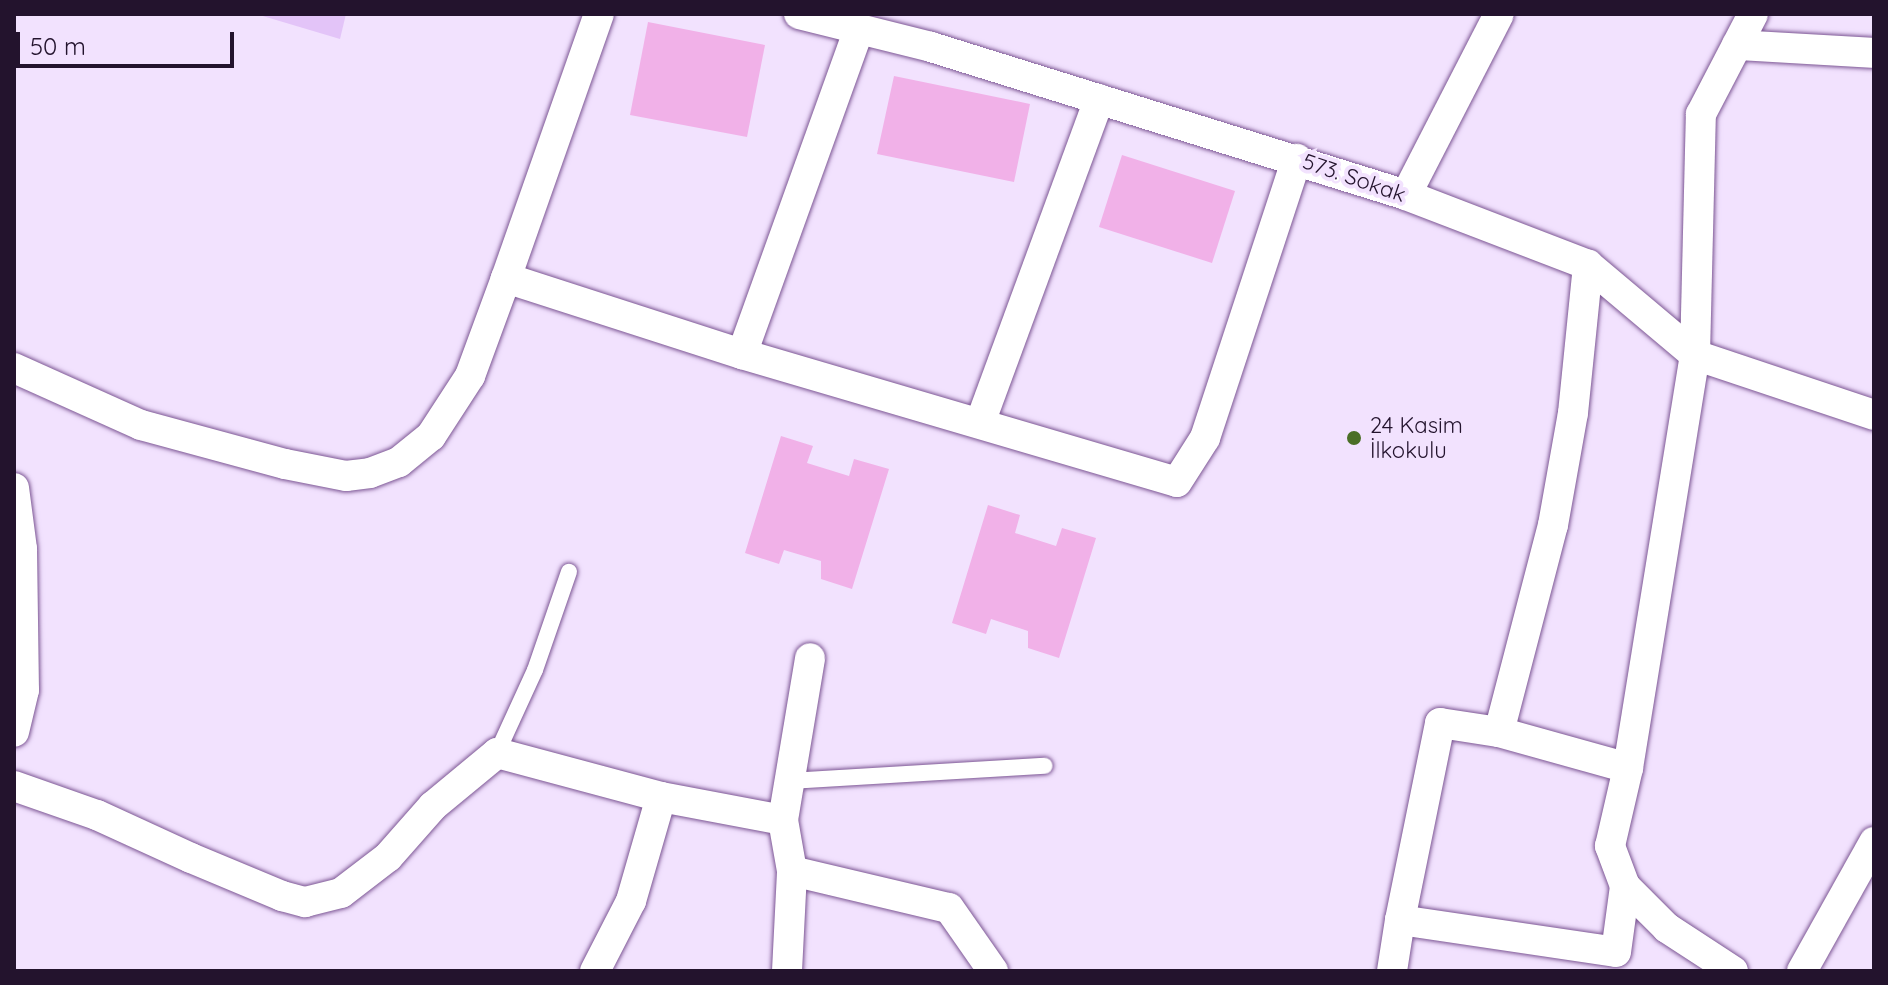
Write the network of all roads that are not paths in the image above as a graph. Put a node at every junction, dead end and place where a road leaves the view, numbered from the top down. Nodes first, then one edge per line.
1 (599, 14) edge
2 (799, 14) edge
3 (1499, 14) edge
4 (1753, 14) edge
5 (858, 31) junction
6 (1737, 45) junction
7 (1874, 53) edge
8 (1099, 99) junction
9 (1297, 159) junction
10 (1406, 195) junction
11 (1588, 265) junction
12 (506, 278) junction
13 (742, 354) junction
14 (1695, 355) junction
15 (14, 368) edge
16 (1874, 415) edge
17 (980, 423) junction
18 (14, 488) edge
19 (569, 572) dead end
20 (810, 658) dead end
21 (14, 732) edge
22 (1499, 732) junction
23 (497, 753) junction
24 (1045, 766) dead end
25 (1628, 768) junction
26 (789, 781) junction
27 (14, 786) edge
28 (661, 797) junction
29 (783, 820) junction
30 (1874, 842) edge
31 (792, 871) junction
32 (1625, 886) junction
33 (1400, 920) junction
34 (595, 971) edge
35 (787, 971) edge
36 (993, 971) edge
37 (1392, 971) edge
38 (1733, 971) edge
39 (1802, 971) edge

1 - 12 street
2 - 5 street, 573. Sokak
3 - 10 street
4 - 6 street
5 - 8 street, 573. Sokak
5 - 13 street
6 - 7 street
6 - 14 street
8 - 9 street, 573. Sokak
8 - 17 street
9 - 10 street, 573. Sokak
9 - 17 street
10 - 11 street, 573. Sokak
11 - 14 street, 573. Sokak
11 - 22 street
12 - 13 street
12 - 15 street
13 - 17 street
14 - 16 street, 573. Sokak
14 - 25 street
18 - 21 street
19 - 23 lane
20 - 26 street
22 - 25 street
22 - 33 street
23 - 27 street
23 - 28 street
24 - 26 lane
25 - 32 street
26 - 29 street
28 - 29 street
28 - 34 street
29 - 31 street
30 - 39 street
31 - 35 street
31 - 36 street
32 - 33 street
32 - 38 street
33 - 37 street

